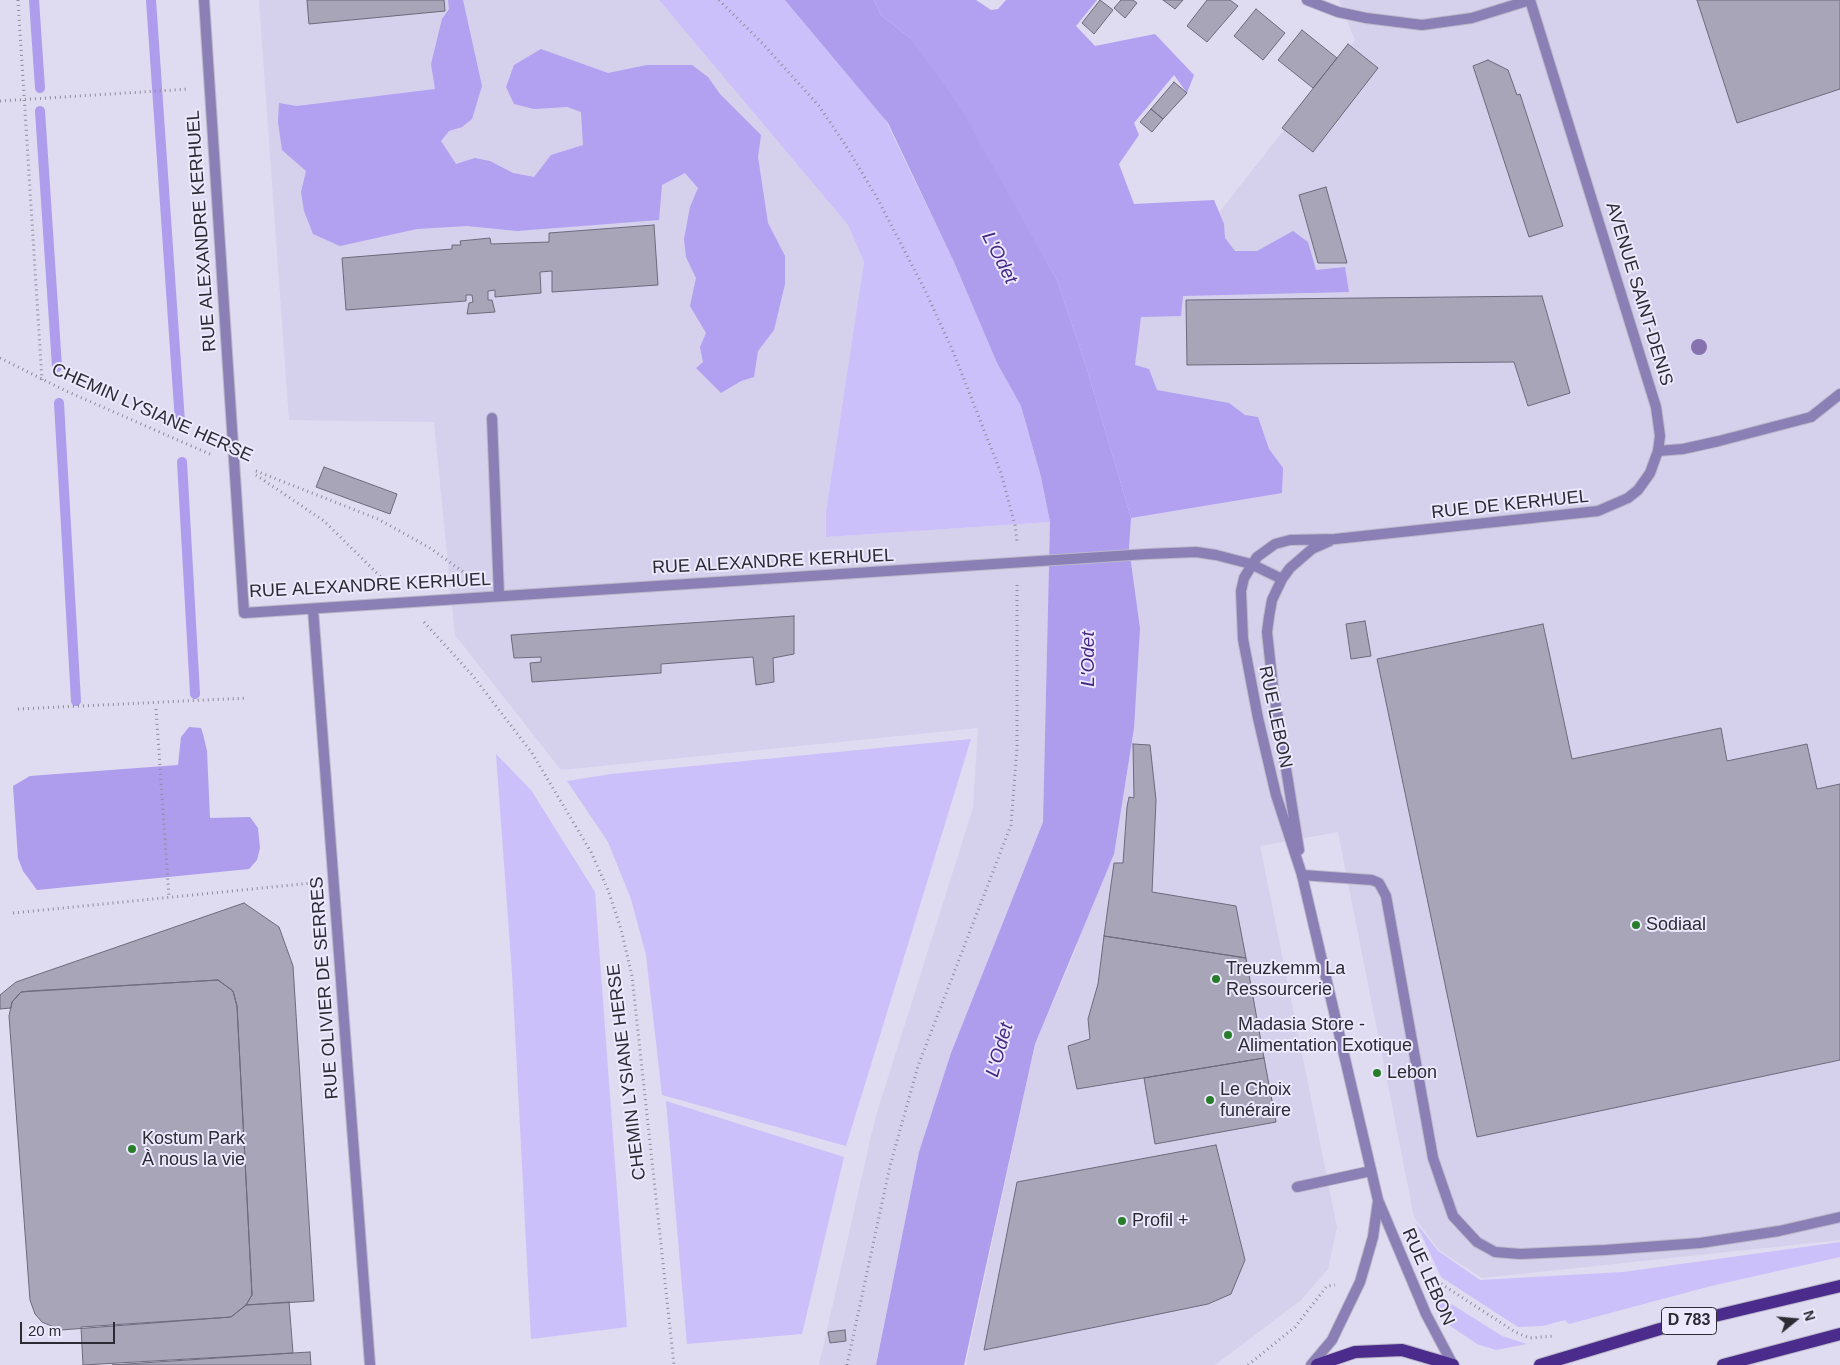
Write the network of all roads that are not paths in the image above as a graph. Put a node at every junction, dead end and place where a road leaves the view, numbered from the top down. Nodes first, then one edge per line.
1 (204, 0) edge
2 (1307, 0) edge
3 (1530, 0) edge
4 (1840, 394) edge
5 (492, 418) dead end
6 (1658, 451) junction
7 (1335, 539) junction
8 (1251, 564) junction
9 (1282, 579) junction
10 (499, 595) junction
11 (313, 609) junction
12 (1302, 875) junction
13 (1371, 1171) junction
14 (1296, 1187) dead end
15 (1378, 1200) junction
16 (1840, 1218) edge
17 (1840, 1286) edge
18 (1840, 1334) edge
19 (370, 1365) edge
20 (1311, 1365) edge
21 (1317, 1365) edge
22 (1453, 1365) edge
23 (1540, 1365) edge
24 (1723, 1365) edge

1 - 11 street, RUE ALEXANDRE KERHUEL
2 - 3 street
3 - 6 street, AVENUE SAINT-DENIS
4 - 6 street
5 - 10 street
6 - 7 street, RUE DE KERHUEL
7 - 8 street, RUE DE KERHUEL
7 - 9 street, RUE DE KERHUEL
8 - 9 street
8 - 10 street, RUE ALEXANDRE KERHUEL
8 - 12 street, RUE LEBON
9 - 12 street, RUE LEBON
10 - 11 street, RUE ALEXANDRE KERHUEL
11 - 19 street, RUE OLIVIER DE SERRES
12 - 13 street, RUE LEBON
12 - 16 street
13 - 14 street
13 - 15 street, RUE LEBON
15 - 20 street, RUE LEBON
15 - 22 street, RUE LEBON
17 - 23 main road, D 783
18 - 24 main road
21 - 22 main road

